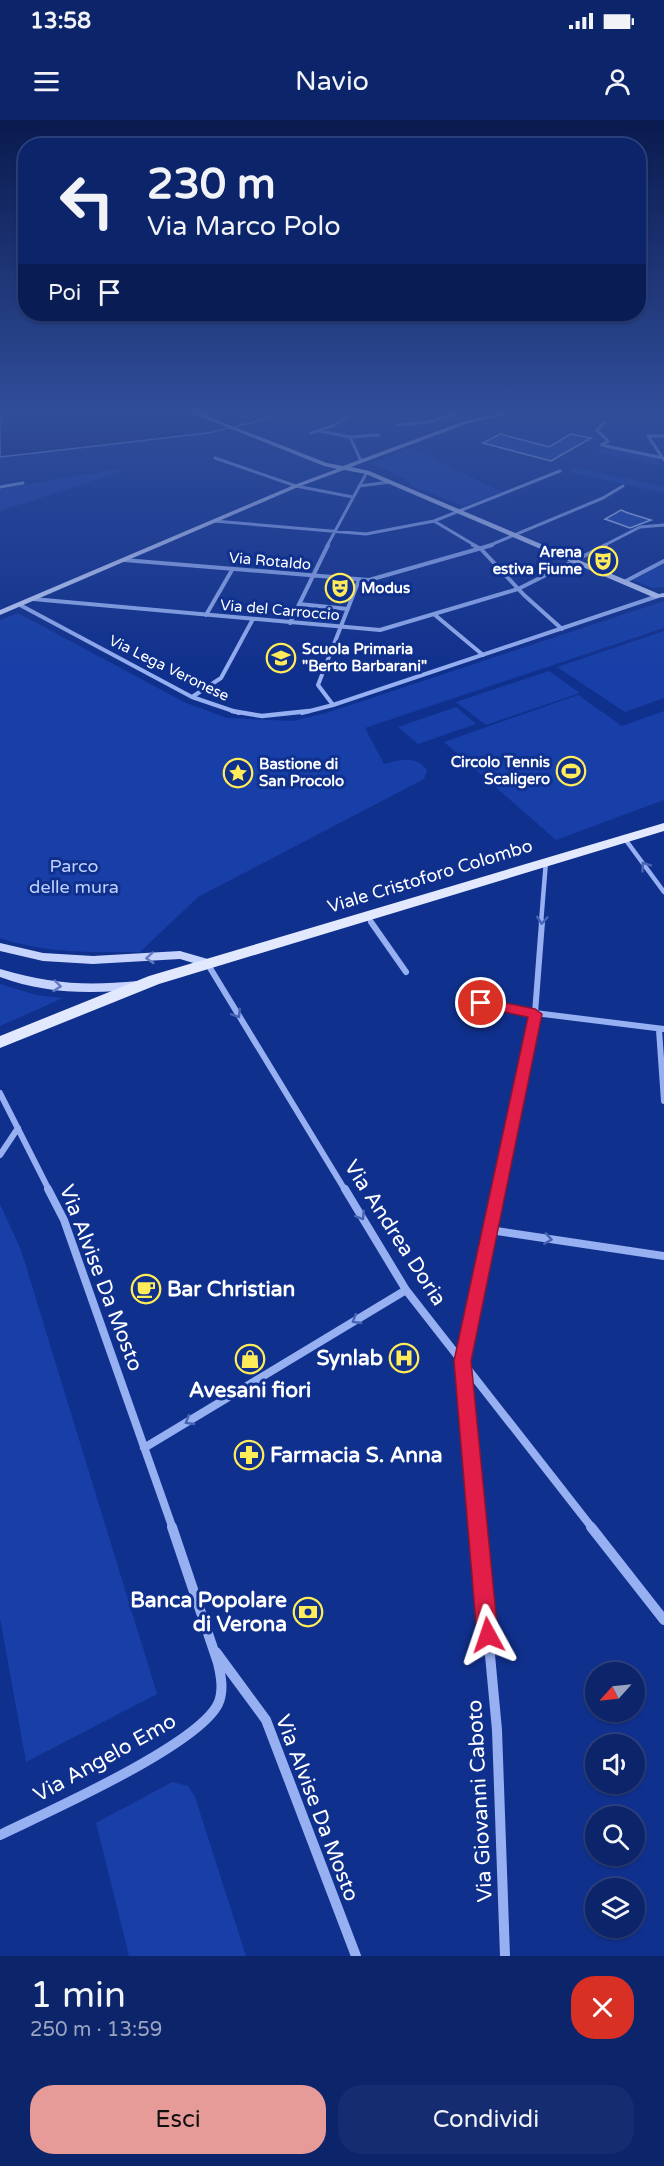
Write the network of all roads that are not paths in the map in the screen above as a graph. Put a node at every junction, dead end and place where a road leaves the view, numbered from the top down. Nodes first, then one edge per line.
1 (264, 500) edge
2 (352, 500) edge
3 (432, 500) edge
4 (488, 500) edge
5 (599, 500) edge
6 (459, 511) junction
7 (213, 521) junction
8 (434, 521) junction
9 (664, 525) edge
10 (334, 531) junction
11 (516, 536) junction
12 (482, 549) junction
13 (124, 560) junction
14 (576, 561) junction
15 (664, 561) edge
16 (231, 570) junction
17 (314, 577) junction
18 (359, 580) junction
19 (624, 582) junction
20 (518, 589) junction
21 (662, 595) edge
22 (33, 599) junction
23 (299, 604) junction
24 (20, 605) junction
25 (348, 609) junction
26 (0, 613) edge
27 (206, 615) junction
28 (435, 615) junction
29 (254, 620) junction
30 (290, 623) junction
31 (341, 628) junction
32 (562, 629) junction
33 (483, 656) junction
34 (192, 697) junction
35 (333, 705) junction
36 (664, 827) edge
37 (625, 839) junction
38 (546, 861) junction
39 (664, 892) edge
40 (366, 915) junction
41 (0, 947) edge
42 (207, 963) junction
43 (406, 972) dead end
44 (0, 973) edge
45 (139, 985) junction
46 (461, 999) dead end
47 (535, 1014) junction
48 (661, 1030) edge
49 (0, 1042) edge
50 (0, 1093) edge
51 (664, 1101) edge
52 (18, 1128) junction
53 (0, 1155) edge
54 (490, 1230) junction
55 (664, 1256) edge
56 (406, 1290) junction
57 (462, 1361) junction
58 (144, 1448) junction
59 (664, 1620) edge
60 (214, 1649) junction
61 (195, 1729) joint
62 (0, 1835) edge
63 (356, 1956) edge
64 (505, 1956) edge

1 - 7 street
2 - 10 street
3 - 6 street
4 - 6 street
5 - 11 street, Via Rotaldo
6 - 8 street
6 - 11 street
7 - 10 street
7 - 13 street
8 - 10 street
8 - 12 street
9 - 14 street, Via del Carroccio
10 - 17 street
11 - 12 street, Via Rotaldo
11 - 14 street
12 - 18 street, Via Rotaldo
12 - 20 street
13 - 16 street, Via Rotaldo
13 - 22 street
14 - 19 street
14 - 20 street, Via del Carroccio
15 - 19 street
16 - 17 street, Via Rotaldo
16 - 27 street
17 - 18 street, Via Rotaldo
17 - 23 street
18 - 25 street
19 - 21 street
20 - 28 street, Via del Carroccio
20 - 32 street
21 - 32 street, Via Lega Veronese
22 - 24 street
22 - 27 street, Via del Carroccio
23 - 25 street
23 - 30 street
24 - 26 street
24 - 34 street, Via Lega Veronese
25 - 31 street
27 - 29 street, Via del Carroccio
28 - 31 street, Via del Carroccio
28 - 33 street
29 - 30 street, Via del Carroccio
29 - 34 street
30 - 31 street, Via del Carroccio
31 - 35 street
32 - 33 street, Via Lega Veronese
33 - 35 street, Via Lega Veronese
34 - 35 street, Via Lega Veronese
36 - 37 main road, Viale Cristoforo Colombo
37 - 38 main road, Viale Cristoforo Colombo
39 -> 37 street
38 - 40 main road, Viale Cristoforo Colombo
38 -> 47 street, Via Giovanni Caboto
40 - 42 main road, Viale Cristoforo Colombo
40 - 43 street
42 -> 41 street
42 - 45 main road, Viale Cristoforo Colombo
42 -> 56 street, Via Andrea Doria
44 -> 45 street, Viale Cristoforo Colombo
45 - 49 main road, Viale Cristoforo Colombo
46 - 47 street
47 - 48 street
47 - 54 street, Via Giovanni Caboto
48 - 51 street
50 - 52 street, Via Alvise Da Mosto
52 - 53 street
52 - 58 street, Via Alvise Da Mosto
54 -> 55 street
54 - 57 street, Via Giovanni Caboto
56 - 57 street, Via Andrea Doria
56 -> 58 street
57 - 59 street, Via Andrea Doria
57 - 64 street, Via Giovanni Caboto
58 - 60 street, Via Alvise Da Mosto
60 - 61 street, Via Alvise Da Mosto
60 - 63 street, Via Alvise Da Mosto
61 - 62 street, Via Angelo Emo

